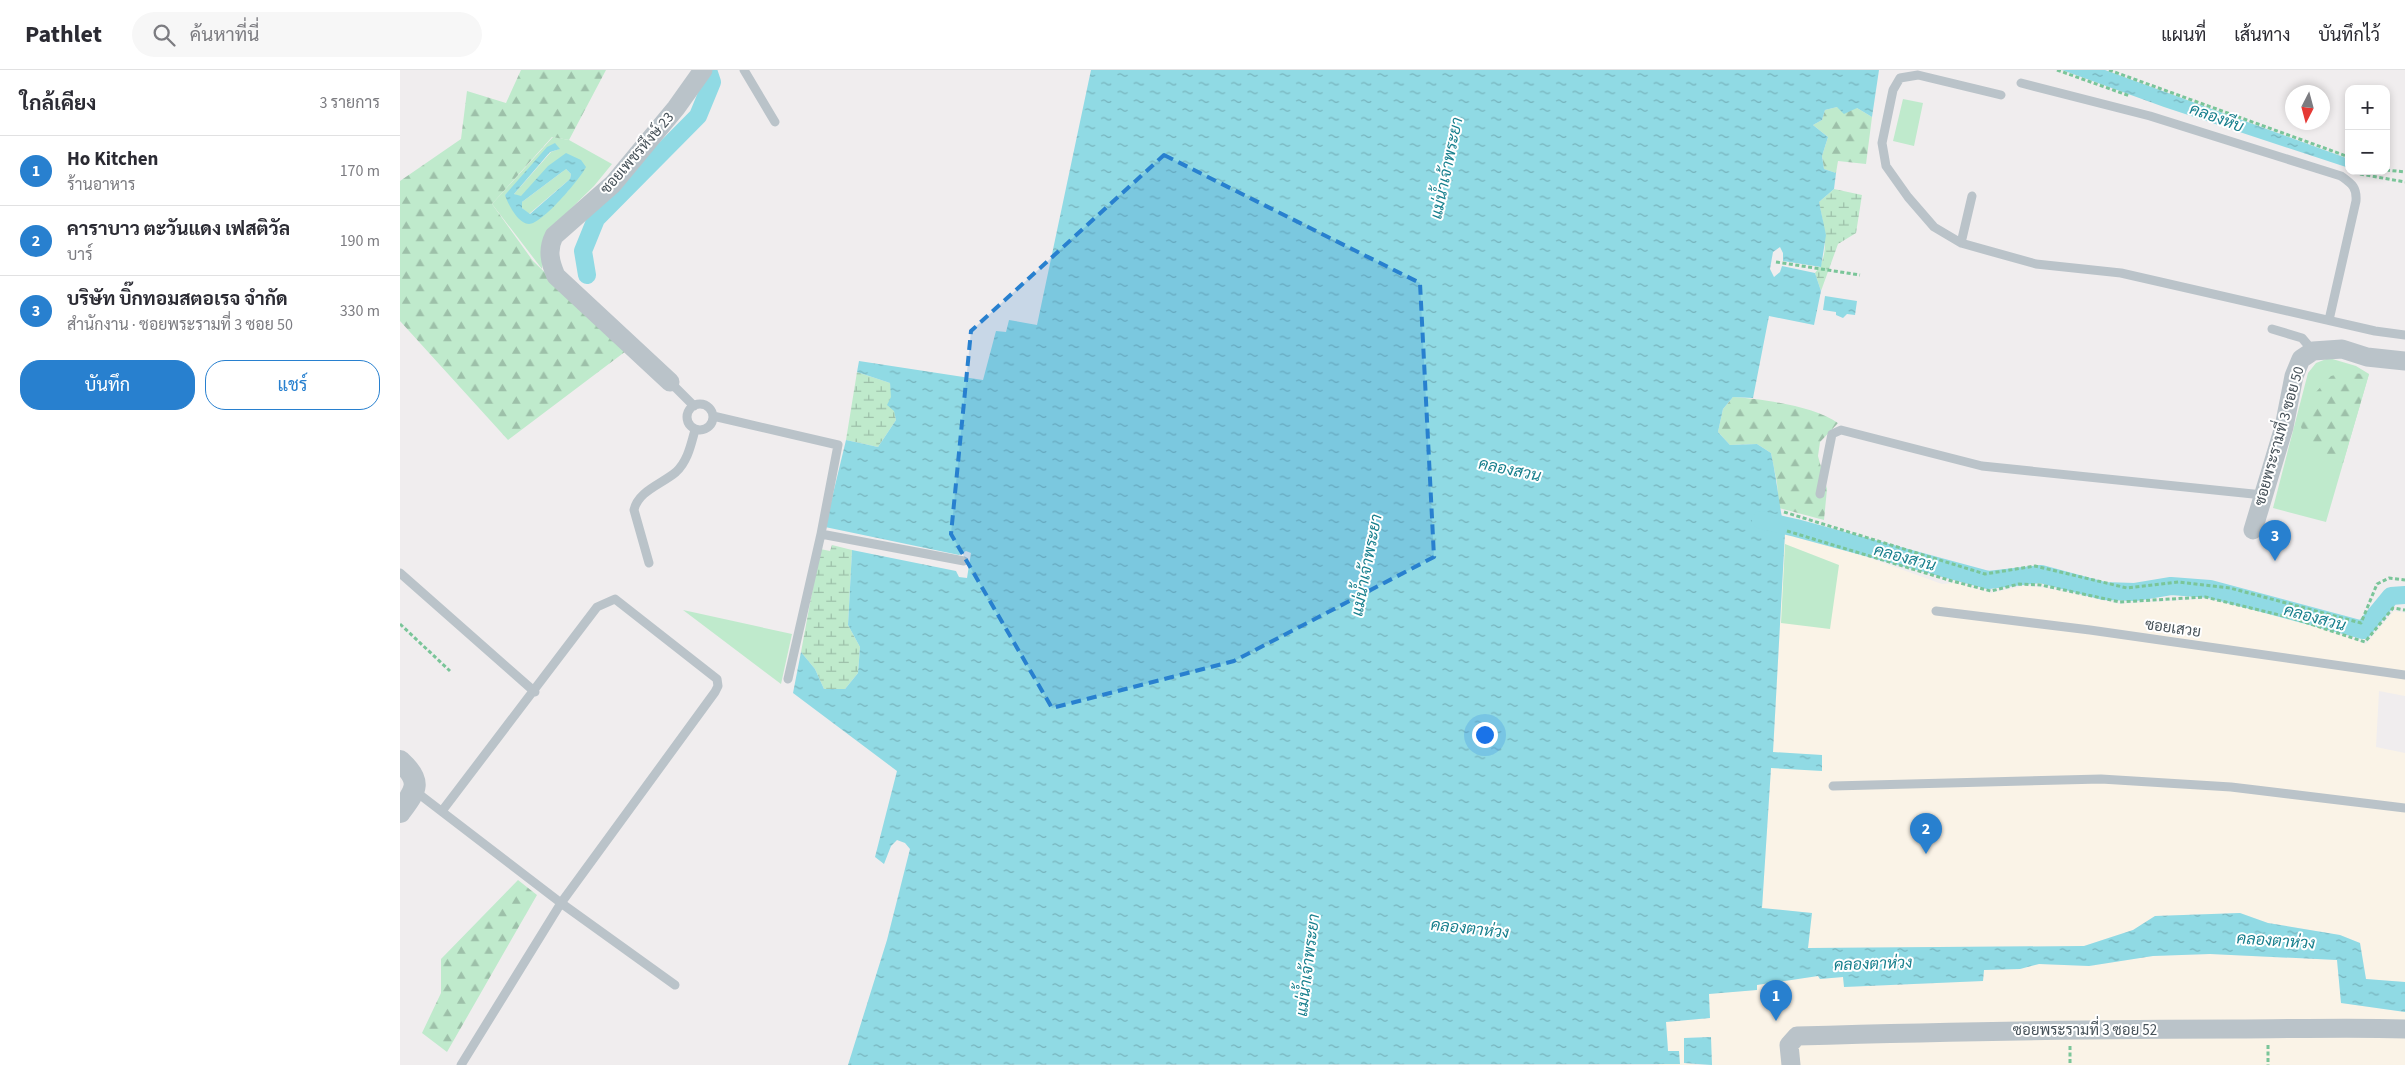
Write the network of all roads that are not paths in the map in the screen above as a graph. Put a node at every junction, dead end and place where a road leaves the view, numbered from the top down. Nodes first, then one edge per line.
1 (703, 70) edge
2 (744, 70) edge
3 (2020, 84) dead end
4 (2001, 96) dead end
5 (775, 122) dead end
6 (1972, 196) dead end
7 (1961, 243) junction
8 (2329, 320) junction
9 (2272, 329) dead end
10 (2405, 335) edge
11 (2313, 352) junction
12 (2405, 361) edge
13 (670, 382) joint
14 (694, 406) junction
15 (713, 416) junction
16 (695, 430) junction
17 (1820, 494) dead end
18 (2263, 494) junction
19 (2253, 530) dead end
20 (820, 534) junction
21 (964, 561) dead end
22 (649, 563) dead end
23 (400, 573) edge
24 (1936, 612) dead end
25 (2405, 675) edge
26 (788, 679) dead end
27 (535, 692) junction
28 (400, 761) edge
29 (1833, 786) dead end
30 (415, 791) junction
31 (2405, 808) edge
32 (442, 811) junction
33 (400, 812) edge
34 (561, 903) junction
35 (675, 985) dead end
36 (2405, 1029) edge
37 (462, 1065) edge
38 (1791, 1065) edge

1 - 13 street, ซอยเพชรหึงษ์ 23
2 - 5 lane
3 - 8 lane
4 - 7 lane
6 - 7 lane
7 - 8 lane
8 - 10 lane
9 - 11 lane
11 - 12 street, ซอยพระรามที่ 3 ซอย 50
11 - 18 street, ซอยพระรามที่ 3 ซอย 50
13 - 14 lane
14 - 15 lane
14 - 16 lane
15 - 16 lane
15 - 20 lane
16 - 22 lane
17 - 18 lane
18 - 19 street, ซอยพระรามที่ 3 ซอย 50
20 - 21 lane
20 - 26 lane
23 - 27 lane
24 - 25 lane, ซอยเสวย
27 - 32 lane
27 - 34 lane
28 - 30 street
29 - 31 lane
30 - 32 lane
30 - 33 street
32 - 34 lane
34 - 35 lane
34 - 37 lane
36 - 38 street, ซอยพระรามที่ 3 ซอย 52

